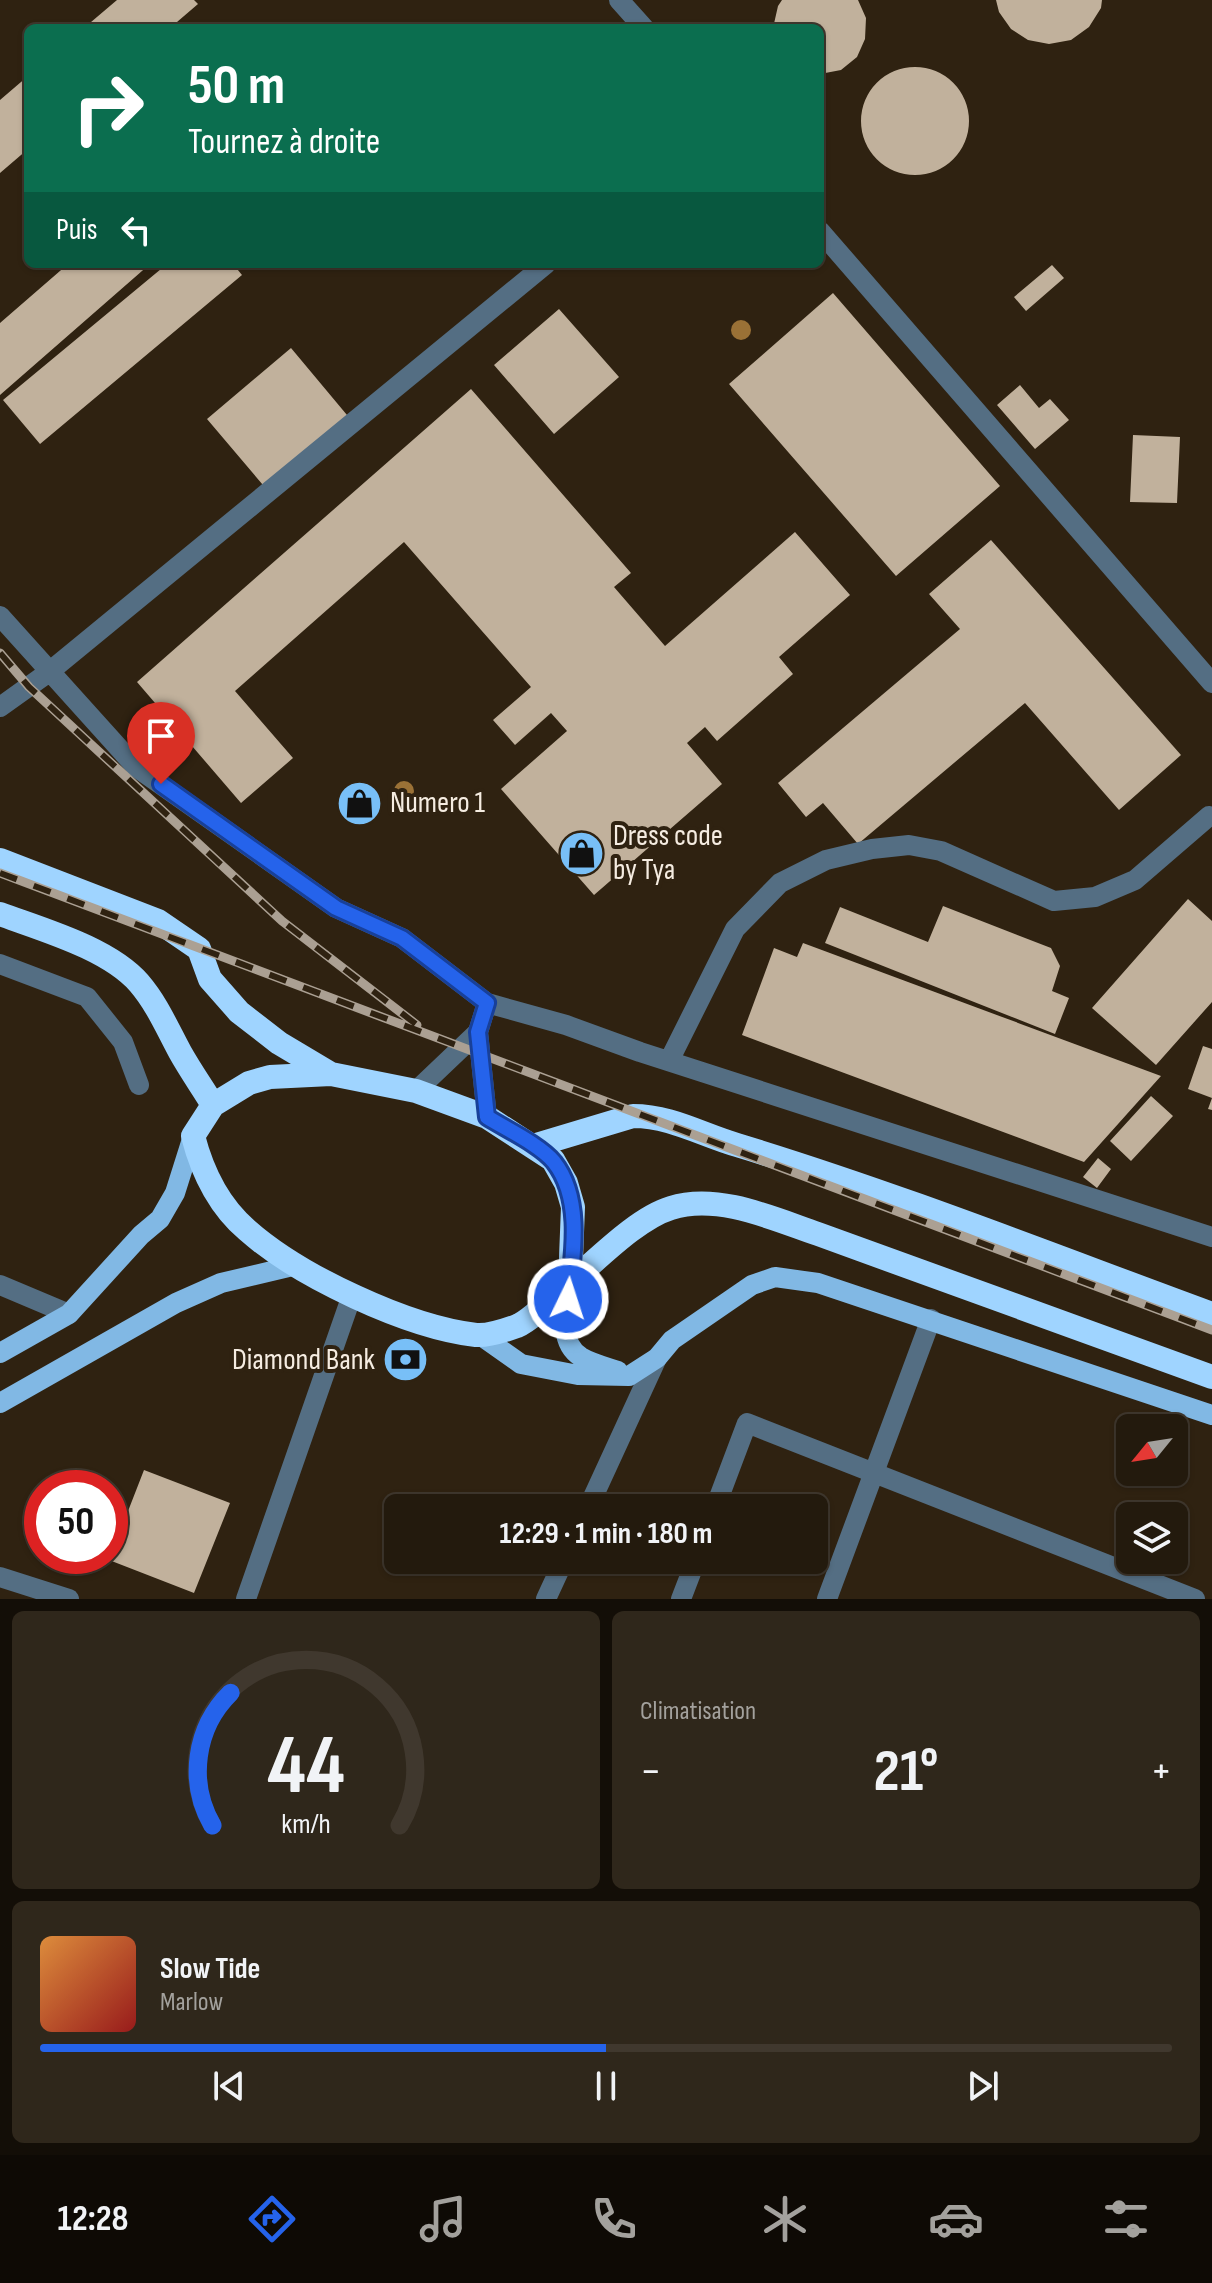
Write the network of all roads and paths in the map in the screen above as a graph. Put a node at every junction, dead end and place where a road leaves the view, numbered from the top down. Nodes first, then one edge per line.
1 (619, 0) edge
2 (640, 24) edge
3 (824, 236) edge
4 (541, 268) edge
5 (0, 616) edge
6 (49, 672) junction
7 (1212, 683) edge
8 (0, 707) edge
9 (1209, 816) dead end
10 (0, 860) edge
11 (0, 914) edge
12 (0, 964) edge
13 (487, 1003) junction
14 (478, 1032) junction
15 (669, 1061) junction
16 (331, 1074) junction
17 (139, 1085) dead end
18 (416, 1091) junction
19 (213, 1105) junction
20 (487, 1117) junction
21 (193, 1136) junction
22 (533, 1146) junction
23 (1212, 1237) edge
24 (297, 1265) junction
25 (570, 1283) junction
26 (0, 1285) edge
27 (352, 1295) junction
28 (69, 1314) junction
29 (1212, 1314) edge
30 (931, 1319) junction
31 (480, 1335) junction
32 (0, 1353) edge
33 (657, 1358) junction
34 (629, 1376) junction
35 (1212, 1377) edge
36 (0, 1403) edge
37 (1212, 1415) edge
38 (874, 1473) junction
39 (594, 1494) edge
40 (720, 1494) edge
41 (558, 1574) edge
42 (691, 1574) edge
43 (0, 1577) edge
44 (831, 1598) edge
45 (69, 1599) edge
46 (246, 1599) edge
47 (546, 1599) edge
48 (681, 1599) edge
49 (1195, 1599) edge

1 - 2 street
3 - 7 street
4 - 6 street
5 - 6 street
6 - 8 street
6 - 13 street
9 - 15 street
10 - 16 highway
11 - 19 highway
12 - 17 street
13 - 14 street
13 - 15 street
14 - 18 street
14 - 20 street
15 - 23 street
16 - 18 highway
16 - 19 highway
18 - 20 highway
19 - 21 highway
20 - 22 highway
21 - 24 highway
21 - 28 main road
22 - 25 highway
22 - 29 highway
24 - 27 highway
24 - 36 main road
25 - 31 highway
25 - 34 main road
25 - 35 highway
26 - 28 street
27 - 31 highway
27 - 46 street
28 - 32 main road
30 - 33 main road
30 - 37 main road
30 - 38 street
31 - 34 main road
33 - 34 main road
33 - 39 street
38 - 40 street
38 - 44 street
38 - 49 street
41 - 47 street
42 - 48 street
43 - 45 street

